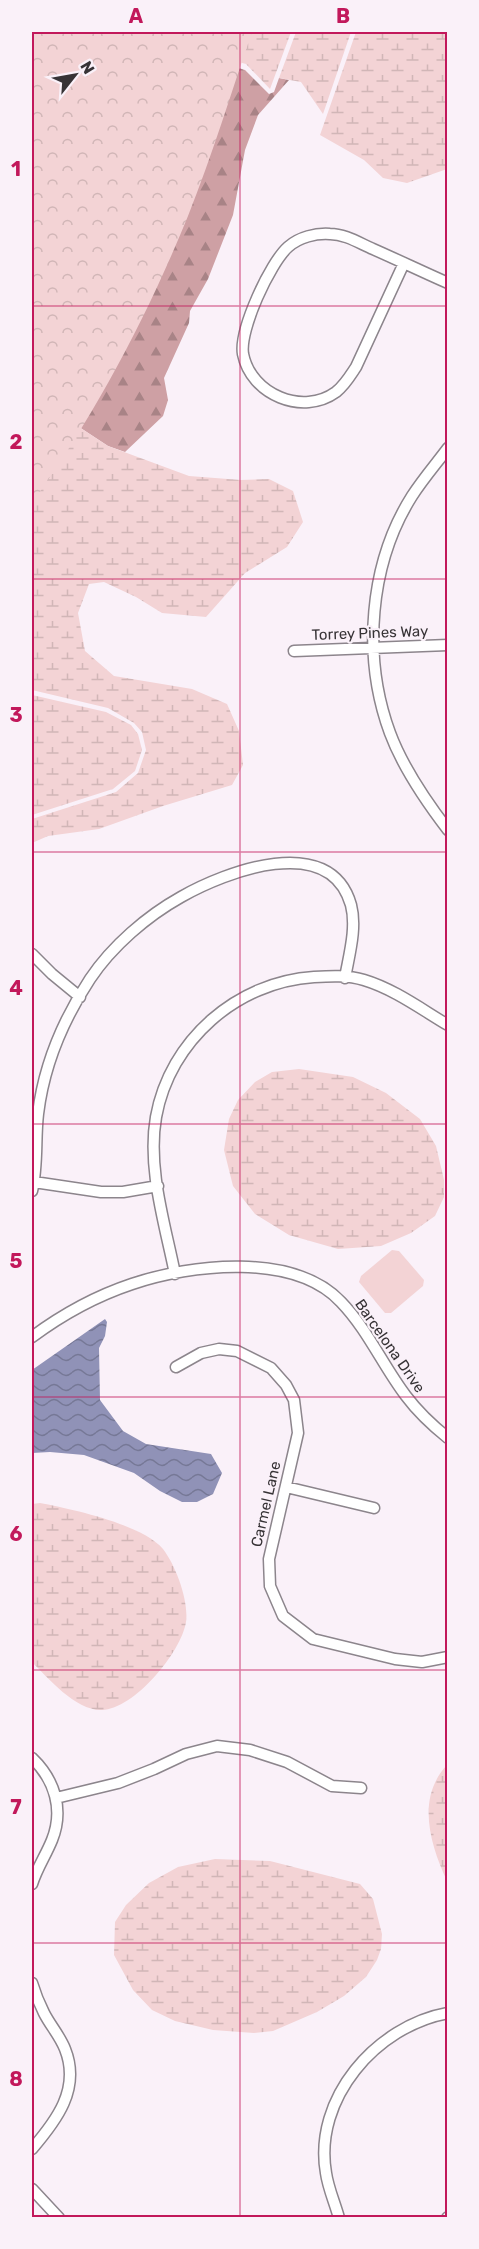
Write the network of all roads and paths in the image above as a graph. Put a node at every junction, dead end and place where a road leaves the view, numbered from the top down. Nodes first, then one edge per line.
1 (404, 263) junction
2 (447, 283) edge
3 (447, 448) edge
4 (447, 645) edge
5 (374, 648) junction
6 (294, 651) dead end
7 (447, 830) edge
8 (32, 954) edge
9 (345, 978) junction
10 (80, 997) junction
11 (447, 1025) edge
12 (33, 1186) edge
13 (158, 1186) junction
14 (175, 1274) junction
15 (32, 1336) edge
16 (176, 1367) dead end
17 (447, 1438) edge
18 (286, 1487) junction
19 (374, 1508) dead end
20 (447, 1657) edge
21 (32, 1758) edge
22 (360, 1788) dead end
23 (56, 1798) junction
24 (32, 1884) edge
25 (32, 1987) edge
26 (447, 2013) edge
27 (32, 2149) edge
28 (32, 2189) edge
29 (59, 2217) edge
30 (339, 2217) edge

1 - 1 street
1 - 2 street
3 - 5 street
4 - 5 street, Torrey Pines Way
5 - 6 street, Torrey Pines Way
5 - 7 street
8 - 10 street
9 - 10 street
9 - 11 street
9 - 13 street
10 - 12 street
12 - 13 street
13 - 14 street
14 - 15 street, Barcelona Drive
14 - 17 street, Barcelona Drive
16 - 18 street, Carmel Lane
18 - 19 street
18 - 20 street, Carmel Lane
21 - 23 street
22 - 23 street
23 - 24 street
25 - 27 street
26 - 30 street
28 - 29 street

